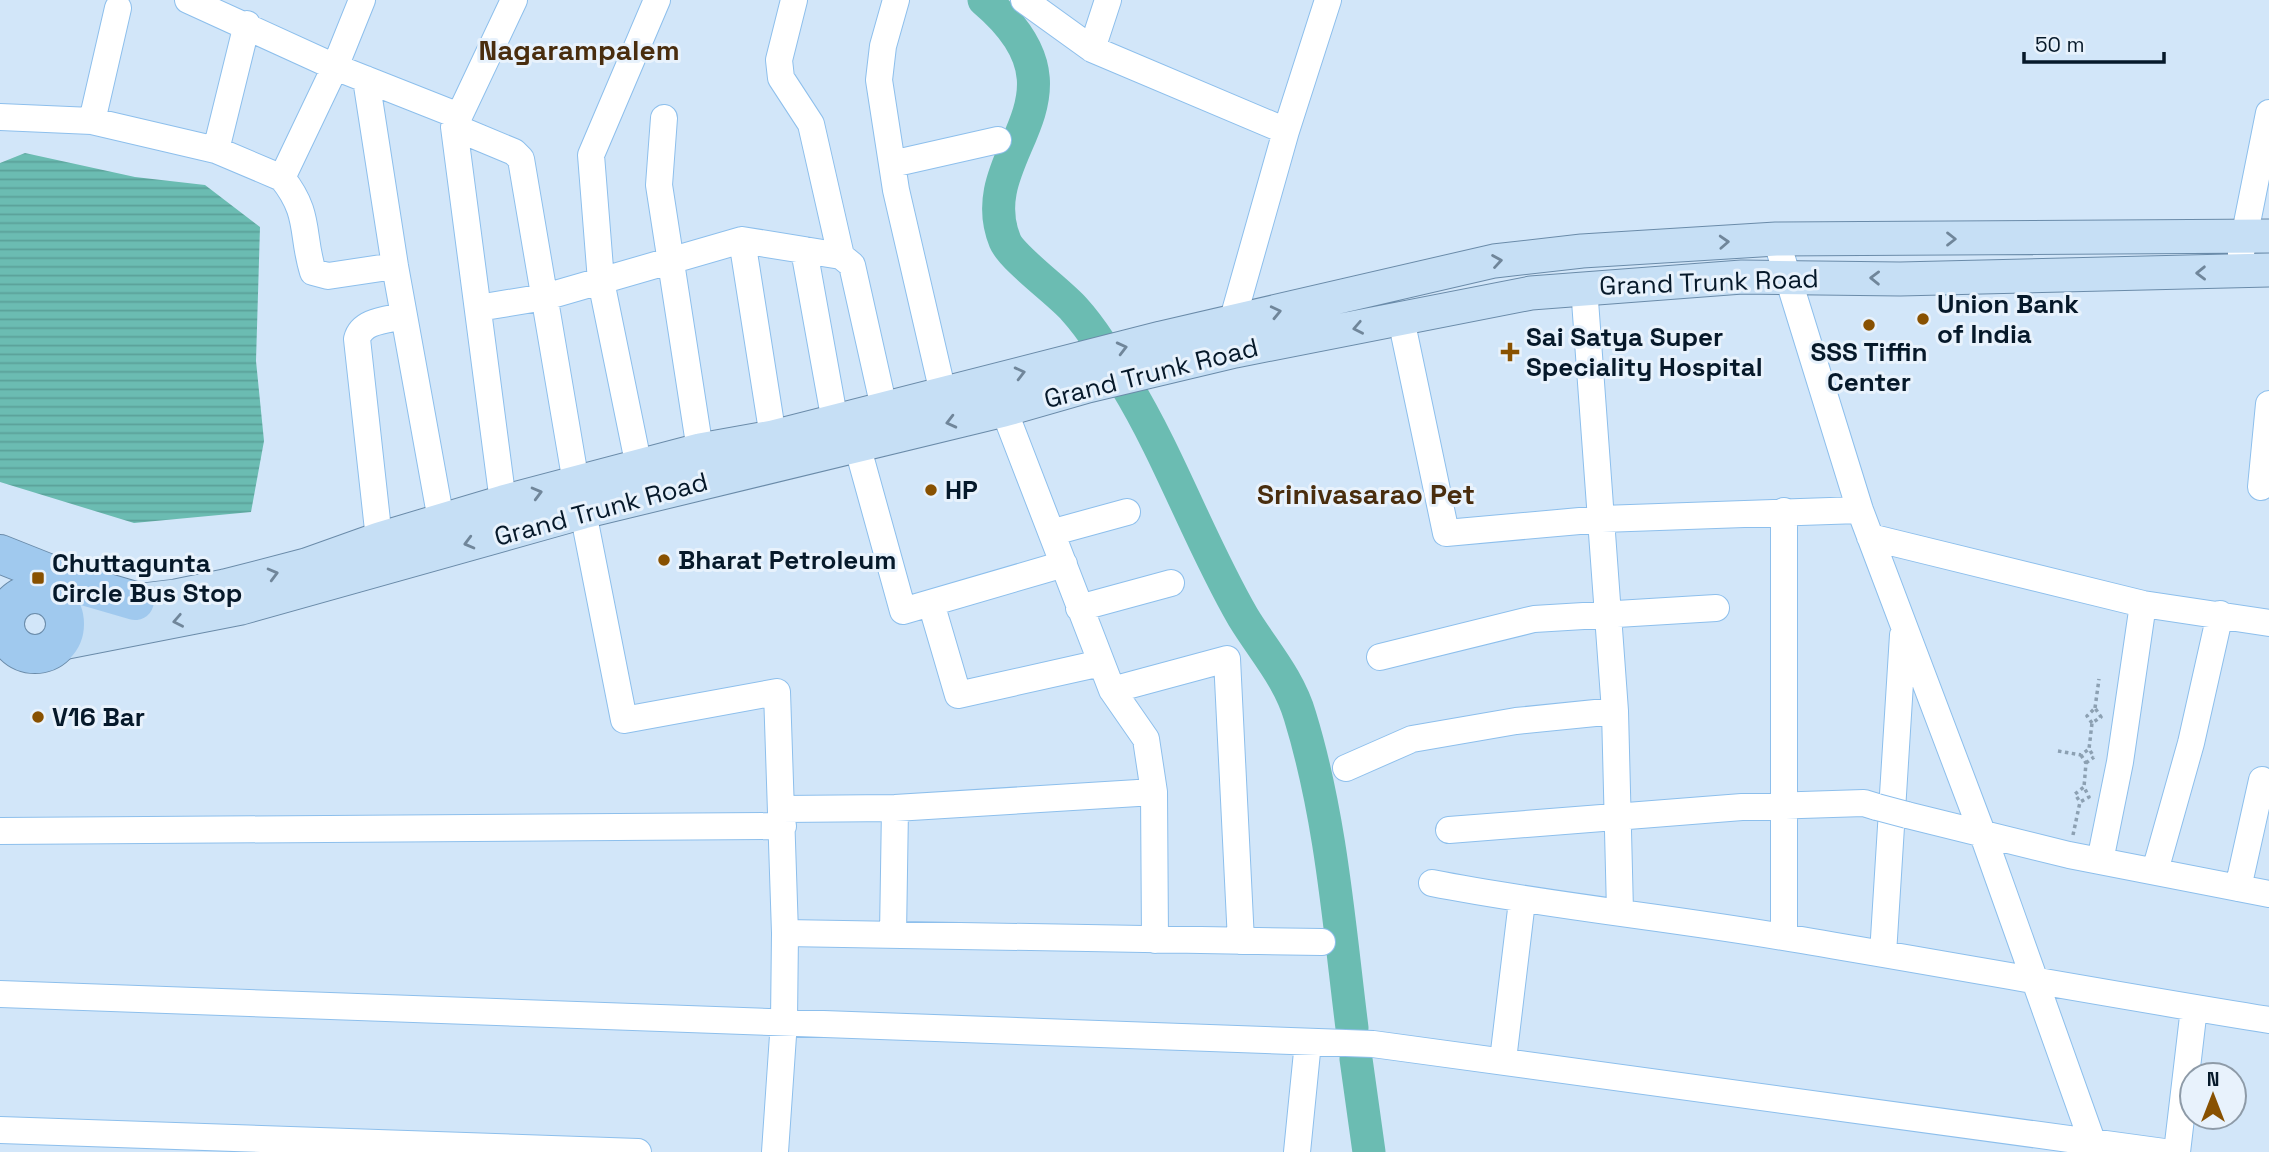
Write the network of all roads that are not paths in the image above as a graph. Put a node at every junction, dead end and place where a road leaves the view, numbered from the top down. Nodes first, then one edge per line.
1 (362, 0) edge
2 (514, 0) edge
3 (657, 0) edge
4 (794, 0) edge
5 (896, 0) edge
6 (1024, 0) edge
7 (1108, 0) edge
8 (1328, 0) edge
9 (205, 3) edge
10 (118, 8) dead end
11 (247, 24) junction
12 (1092, 49) junction
13 (335, 67) junction
14 (366, 79) junction
15 (2269, 113) edge
16 (0, 117) edge
17 (664, 118) dead end
18 (92, 121) junction
19 (456, 122) junction
20 (1286, 131) junction
21 (998, 140) dead end
22 (216, 150) junction
23 (892, 164) junction
24 (282, 178) junction
25 (2256, 236) edge
26 (1776, 239) junction
27 (742, 240) junction
28 (804, 250) junction
29 (841, 256) junction
30 (673, 260) junction
31 (395, 266) junction
32 (2253, 271) edge
33 (1788, 276) junction
34 (601, 281) junction
35 (1584, 287) junction
36 (545, 297) junction
37 (478, 308) junction
38 (404, 316) junction
39 (1401, 319) junction
40 (1232, 322) junction
41 (1164, 353) junction
42 (1085, 372) junction
43 (943, 393) junction
44 (2269, 404) edge
45 (884, 408) junction
46 (1004, 410) junction
47 (846, 433) junction
48 (773, 437) junction
49 (692, 463) junction
50 (639, 467) junction
51 (2261, 487) dead end
52 (580, 497) junction
53 (503, 502) junction
54 (1860, 510) junction
55 (1784, 511) junction
56 (1127, 512) dead end
57 (1602, 519) junction
58 (441, 520) junction
59 (1054, 532) junction
60 (1870, 537) junction
61 (379, 538) junction
62 (0, 554) edge
63 (1064, 564) junction
64 (0, 570) edge
65 (1171, 583) dead end
66 (135, 601) junction
67 (931, 603) junction
68 (2143, 604) junction
69 (1079, 608) junction
70 (1716, 608) dead end
71 (2220, 614) junction
72 (1608, 615) junction
73 (2269, 623) edge
74 (1904, 625) junction
75 (20, 628) edge
76 (1380, 657) dead end
77 (1101, 663) junction
78 (1112, 690) junction
79 (1615, 711) junction
80 (1346, 768) dead end
81 (2262, 780) dead end
82 (1154, 792) junction
83 (1785, 805) junction
84 (895, 808) junction
85 (1620, 816) junction
86 (782, 817) junction
87 (1448, 830) dead end
88 (0, 831) edge
89 (1983, 835) junction
90 (2100, 861) junction
91 (2155, 871) junction
92 (1432, 883) dead end
93 (2238, 888) junction
94 (2269, 894) edge
95 (1522, 901) junction
96 (1620, 911) junction
97 (785, 933) junction
98 (893, 935) junction
99 (1784, 937) junction
100 (1155, 940) junction
101 (1241, 941) junction
102 (1322, 942) dead end
103 (1883, 954) junction
104 (2035, 982) junction
105 (0, 994) edge
106 (2194, 1008) junction
107 (2269, 1020) edge
108 (784, 1021) junction
109 (1308, 1042) junction
110 (1503, 1060) junction
111 (0, 1130) edge
112 (2094, 1146) edge
113 (638, 1152) edge
114 (775, 1152) edge
115 (1297, 1152) edge
116 (2164, 1152) edge
117 (2177, 1152) edge

1 - 13 street
2 - 19 street
3 - 34 street
4 - 29 street
5 - 23 street
6 - 12 street
7 - 12 street
8 - 20 street
9 - 11 street
10 - 18 street
11 - 13 street
11 - 22 street
12 - 20 street
13 - 14 street
13 - 24 street
14 - 19 street
14 - 31 street
15 - 25 street
16 - 18 street
17 - 30 street
18 - 22 street
19 - 36 street
19 - 37 street
20 - 40 street
21 - 23 street
22 - 24 street
23 - 43 street
24 - 31 street
26 -> 25 main road, Grand Trunk Road
25 - 32 street
26 - 33 street
40 -> 26 main road, Grand Trunk Road
27 - 28 street
27 - 30 street
27 - 48 street
28 - 29 street
28 - 47 street
29 - 45 street
30 - 34 street
30 - 49 street
31 - 38 street
32 -> 33 main road, Grand Trunk Road
33 - 35 main road, Grand Trunk Road
33 - 54 street
34 - 36 street
34 - 50 street
35 - 39 main road, Grand Trunk Road
35 - 57 street
36 - 37 street
36 - 52 street
37 - 53 street
38 - 58 street
38 - 61 street
39 -> 41 main road, Grand Trunk Road
39 - 57 street
40 - 41 main road, Grand Trunk Road
41 - 42 main road, Grand Trunk Road
43 -> 42 main road, Grand Trunk Road
42 - 46 main road, Grand Trunk Road
43 - 45 main road, Grand Trunk Road
44 - 51 street
45 - 47 main road, Grand Trunk Road
46 -> 47 main road, Grand Trunk Road
46 - 59 street
47 - 48 main road, Grand Trunk Road
47 - 49 main road, Grand Trunk Road
47 - 67 street
48 - 49 main road, Grand Trunk Road
49 - 50 main road, Grand Trunk Road
49 - 52 main road, Grand Trunk Road
50 - 52 main road, Grand Trunk Road
53 -> 52 main road, Grand Trunk Road
52 -> 75 main road, Grand Trunk Road
52 - 86 street
53 - 58 main road, Grand Trunk Road
54 - 55 street
54 - 60 street
55 - 57 street
55 - 83 street
56 - 59 street
57 - 72 street
58 - 61 main road, Grand Trunk Road
59 - 63 street
60 - 68 street
60 - 74 street
66 -> 61 main road, Grand Trunk Road
62 - 66 highway
63 - 67 street
63 - 69 street
64 - 75 highway
65 - 69 street
66 - 75 main road, Grand Trunk Road
67 - 77 street
68 - 71 street
68 - 90 street
69 - 77 street
70 - 72 street
71 - 73 street
71 - 91 street
72 - 76 street
72 - 79 street
74 - 89 street
74 - 103 street
77 - 78 street
78 - 82 street
78 - 101 street
79 - 80 street
79 - 85 street
81 - 93 street
82 - 84 street
82 - 100 street
83 - 85 street
83 - 89 street, bridge
83 - 99 street
84 - 86 street
84 - 98 street
85 - 87 street
85 - 96 street
86 - 88 street
86 - 97 street
89 - 90 street
89 - 104 street
90 - 91 street
91 - 93 street
92 - 95 street
93 - 94 street
95 - 96 street
95 - 110 street
96 - 99 street
97 - 98 street
97 - 108 street
98 - 100 street
99 - 103 street
100 - 101 street
101 - 102 street
103 - 104 street
104 - 106 street
104 - 112 street
105 - 108 street
106 - 107 street
106 - 117 street
108 - 109 street
108 - 114 street
109 - 110 street
109 - 115 street
110 - 112 street
111 - 113 street
112 - 116 street

